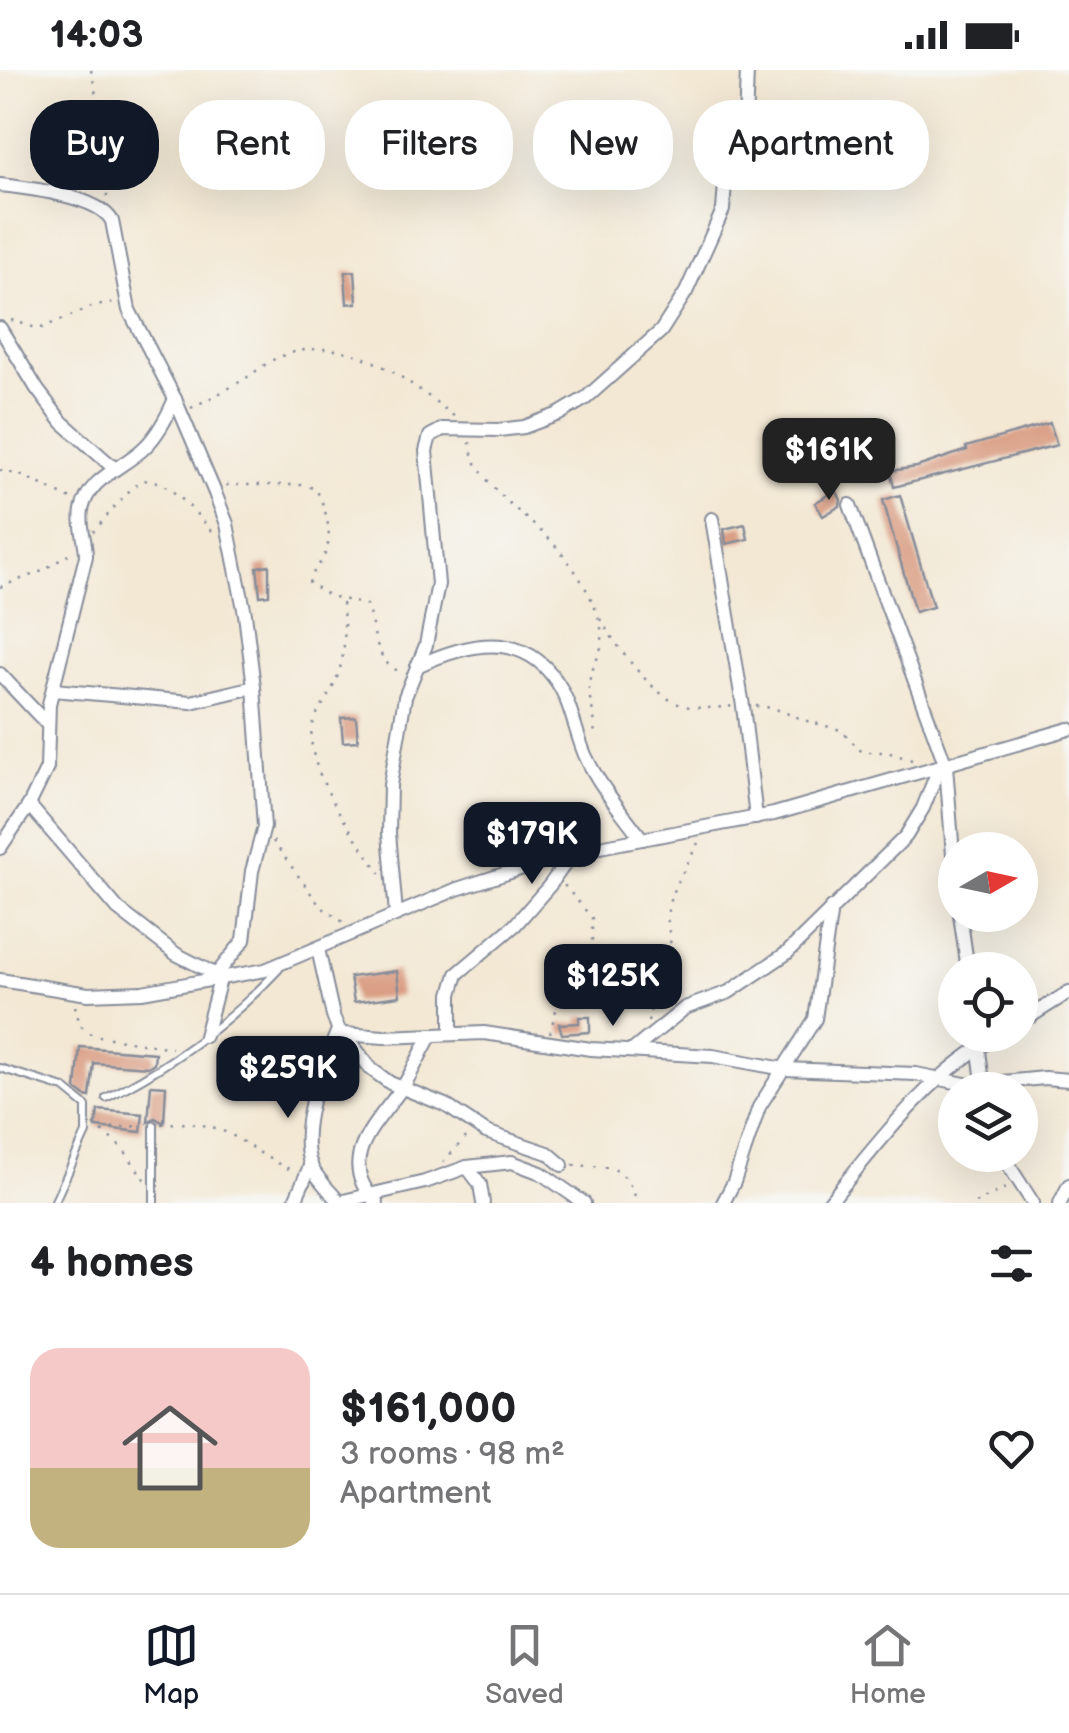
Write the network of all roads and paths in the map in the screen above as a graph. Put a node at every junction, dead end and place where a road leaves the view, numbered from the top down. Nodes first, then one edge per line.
1 (90, 70) edge
2 (747, 70) edge
3 (0, 184) edge
4 (107, 211) junction
5 (128, 304) junction
6 (4, 323) edge
7 (175, 399) junction
8 (182, 414) junction
9 (469, 431) junction
10 (115, 468) junction
11 (0, 470) edge
12 (211, 482) junction
13 (83, 504) junction
14 (850, 504) dead end
15 (712, 518) dead end
16 (86, 541) junction
17 (234, 556) junction
18 (0, 587) edge
19 (342, 601) junction
20 (599, 618) junction
21 (416, 669) junction
22 (0, 674) edge
23 (254, 686) junction
24 (53, 690) junction
25 (743, 706) junction
26 (46, 723) junction
27 (1069, 729) edge
28 (584, 753) junction
29 (922, 761) dead end
30 (943, 767) junction
31 (29, 804) junction
32 (756, 818) junction
33 (264, 827) junction
34 (707, 827) junction
35 (950, 832) edge
36 (642, 839) junction
37 (0, 848) edge
38 (573, 852) junction
39 (556, 878) junction
40 (392, 892) junction
41 (831, 908) junction
42 (396, 914) junction
43 (355, 930) junction
44 (318, 949) junction
45 (283, 965) junction
46 (216, 979) junction
47 (0, 980) edge
48 (72, 992) junction
49 (1069, 992) edge
50 (1038, 1012) edge
51 (341, 1032) junction
52 (451, 1034) junction
53 (650, 1034) junction
54 (430, 1035) junction
55 (205, 1036) junction
56 (546, 1044) junction
57 (184, 1050) junction
58 (632, 1051) junction
59 (967, 1052) edge
60 (0, 1068) edge
61 (784, 1069) junction
62 (946, 1072) edge
63 (938, 1078) edge
64 (1038, 1079) edge
65 (938, 1080) edge
66 (1069, 1080) edge
67 (402, 1088) junction
68 (106, 1098) dead end
69 (88, 1121) junction
70 (154, 1125) junction
71 (476, 1127) junction
72 (101, 1128) junction
73 (562, 1164) joint
74 (466, 1166) junction
75 (308, 1170) junction
76 (1012, 1172) edge
77 (429, 1181) junction
78 (1018, 1182) junction
79 (1069, 1185) edge
80 (372, 1198) edge
81 (154, 1199) edge
82 (340, 1202) edge
83 (54, 1203) edge
84 (294, 1203) edge
85 (483, 1203) edge
86 (584, 1203) edge
87 (638, 1203) edge
88 (723, 1203) edge
89 (829, 1203) edge
90 (975, 1203) edge
91 (1033, 1203) edge
92 (1060, 1203) edge

1 - 4 path
2 - 9 street
3 - 4 street
4 - 5 street
5 - 6 path
5 - 7 street
6 - 10 street
7 - 8 street
7 - 10 street
8 - 9 path
8 - 12 street
9 - 20 path
9 - 21 street
10 - 13 street
11 - 13 path
12 - 17 street
12 - 19 path
13 - 16 street
14 - 30 street
15 - 25 street
16 - 17 path
16 - 18 path
16 - 24 street
17 - 23 street
19 - 21 path
19 - 40 path
20 - 25 path
20 - 28 path
21 - 28 street
21 - 40 street
22 - 26 street
23 - 24 street
23 - 33 street
24 - 26 street
25 - 29 path
25 - 32 street
26 - 31 street
27 - 30 street
28 - 36 street
30 - 32 street
30 - 35 street
30 - 41 street
31 - 37 street
31 - 46 street
32 - 34 street
33 - 43 path
33 - 46 street
34 - 36 street
34 - 53 path
36 - 38 street
38 - 39 street
38 - 42 street
39 - 52 street
39 - 56 path
40 - 42 street
41 - 53 street
41 - 61 street
42 - 43 street
43 - 44 street
44 - 45 street
44 - 51 street
45 - 46 street
45 - 55 lane
46 - 48 street
46 - 55 street
47 - 48 street
48 - 57 path
49 - 50 street
51 - 54 street
51 - 67 street
51 - 75 street
52 - 54 street
52 - 56 street
53 - 58 street
54 - 67 street
55 - 57 lane
56 - 58 street
57 - 68 lane
58 - 61 street
59 - 62 street
60 - 69 lane
61 - 63 street
61 - 88 street
64 - 66 street
65 - 89 street
67 - 71 street
67 - 80 street
69 - 72 path
69 - 83 lane
70 - 72 path
70 - 75 path
70 - 81 lane
71 - 73 street
71 - 77 path
72 - 81 path
73 - 87 path
74 - 77 street
74 - 85 street
74 - 86 street
75 - 82 street
75 - 84 street
76 - 78 street
77 - 80 street
78 - 90 path
78 - 91 street
79 - 92 street
80 - 82 street

